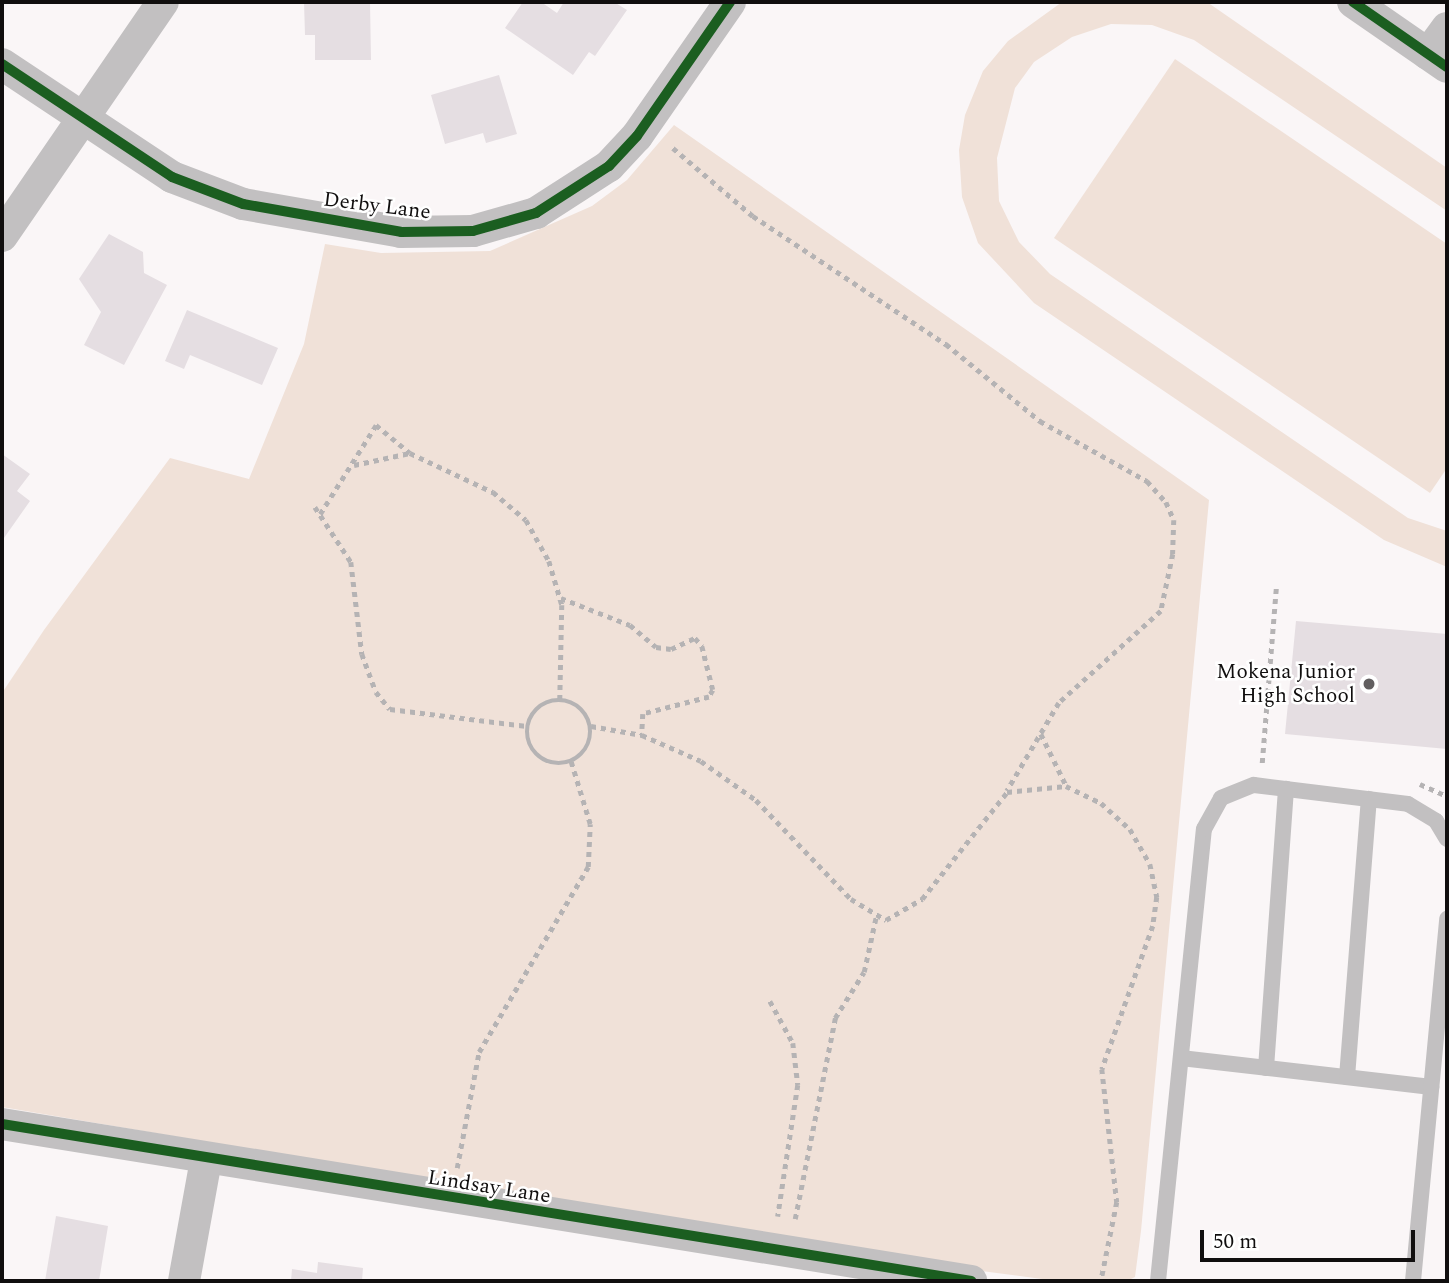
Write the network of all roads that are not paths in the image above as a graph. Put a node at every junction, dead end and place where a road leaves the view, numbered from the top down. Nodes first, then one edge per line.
1 (163, 2) edge
2 (730, 2) edge
3 (1353, 2) edge
4 (1447, 28) edge
5 (1438, 60) edge
6 (2, 64) edge
7 (82, 119) junction
8 (2, 236) edge
9 (1286, 789) junction
10 (1369, 799) junction
11 (1447, 839) edge
12 (1447, 919) edge
13 (1181, 1058) junction
14 (1266, 1068) junction
15 (1347, 1077) junction
16 (1431, 1087) junction
17 (2, 1124) edge
18 (206, 1160) junction
19 (778, 1268) edge
20 (184, 1281) edge
21 (971, 1281) edge
22 (1158, 1281) edge
23 (1413, 1281) edge

1 - 7 street
2 - 7 street, Derby Lane
3 - 5 street
4 - 5 street
6 - 7 street, Derby Lane
7 - 8 street
9 - 10 lane
9 - 13 lane
9 - 14 lane
10 - 11 lane
10 - 15 lane
12 - 16 lane
13 - 14 lane
13 - 22 lane
14 - 15 lane
15 - 16 lane
16 - 23 lane
17 - 18 street, Lindsay Lane
18 - 19 street, Lindsay Lane
18 - 20 street
19 - 21 street, Lindsay Lane

